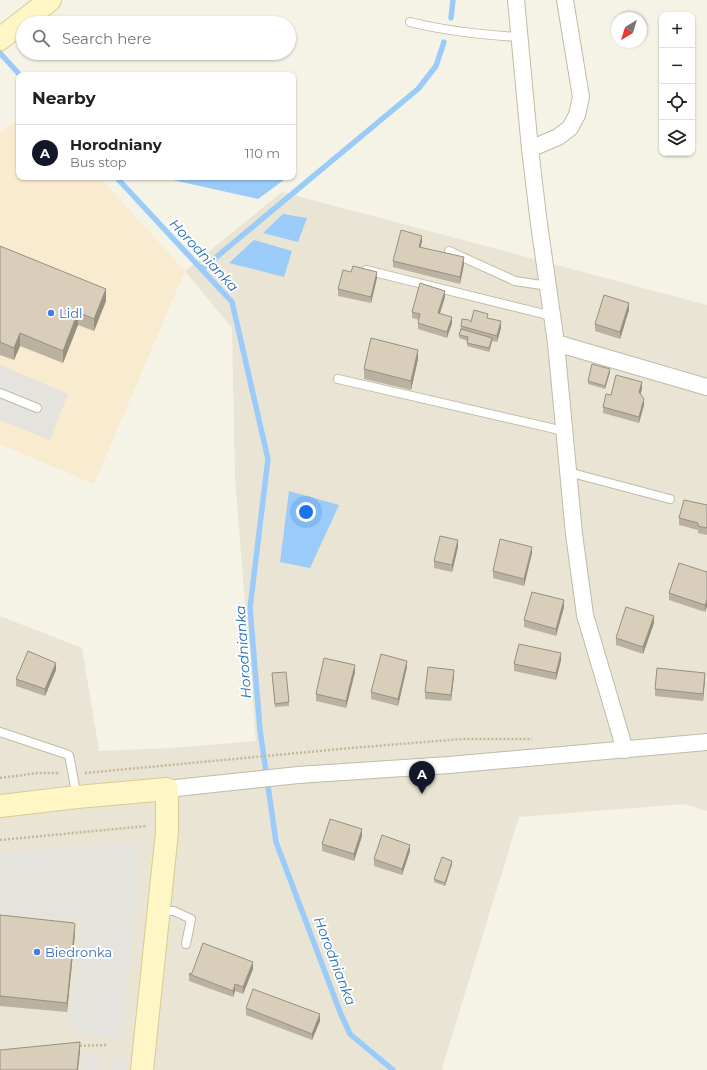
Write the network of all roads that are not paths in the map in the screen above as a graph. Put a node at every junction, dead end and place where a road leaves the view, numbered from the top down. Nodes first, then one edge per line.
1 (50, 0) edge
2 (516, 0) edge
3 (565, 0) edge
4 (29, 16) edge
5 (410, 22) dead end
6 (16, 26) edge
7 (520, 37) junction
8 (0, 39) edge
9 (530, 149) junction
10 (449, 251) dead end
11 (360, 269) edge
12 (548, 286) junction
13 (552, 316) junction
14 (556, 343) junction
15 (338, 379) dead end
16 (707, 387) edge
17 (0, 393) edge
18 (37, 408) dead end
19 (564, 431) junction
20 (568, 472) junction
21 (670, 499) dead end
22 (0, 732) edge
23 (707, 742) edge
24 (625, 750) junction
25 (167, 789) junction
26 (77, 797) junction
27 (0, 806) edge
28 (157, 911) junction
29 (186, 944) dead end
30 (142, 1070) edge

1 - 4 street
2 - 7 street
3 - 9 street
5 - 7 lane
6 - 8 street
7 - 9 street
9 - 12 street
10 - 12 lane
11 - 13 lane
12 - 13 street
13 - 14 street
14 - 16 street
14 - 19 street
15 - 19 lane
17 - 18 lane
19 - 20 street
20 - 21 lane
20 - 24 street
22 - 26 lane
23 - 24 street
24 - 25 street
25 - 26 street
25 - 28 street
26 - 27 street
28 - 29 lane
28 - 30 street

